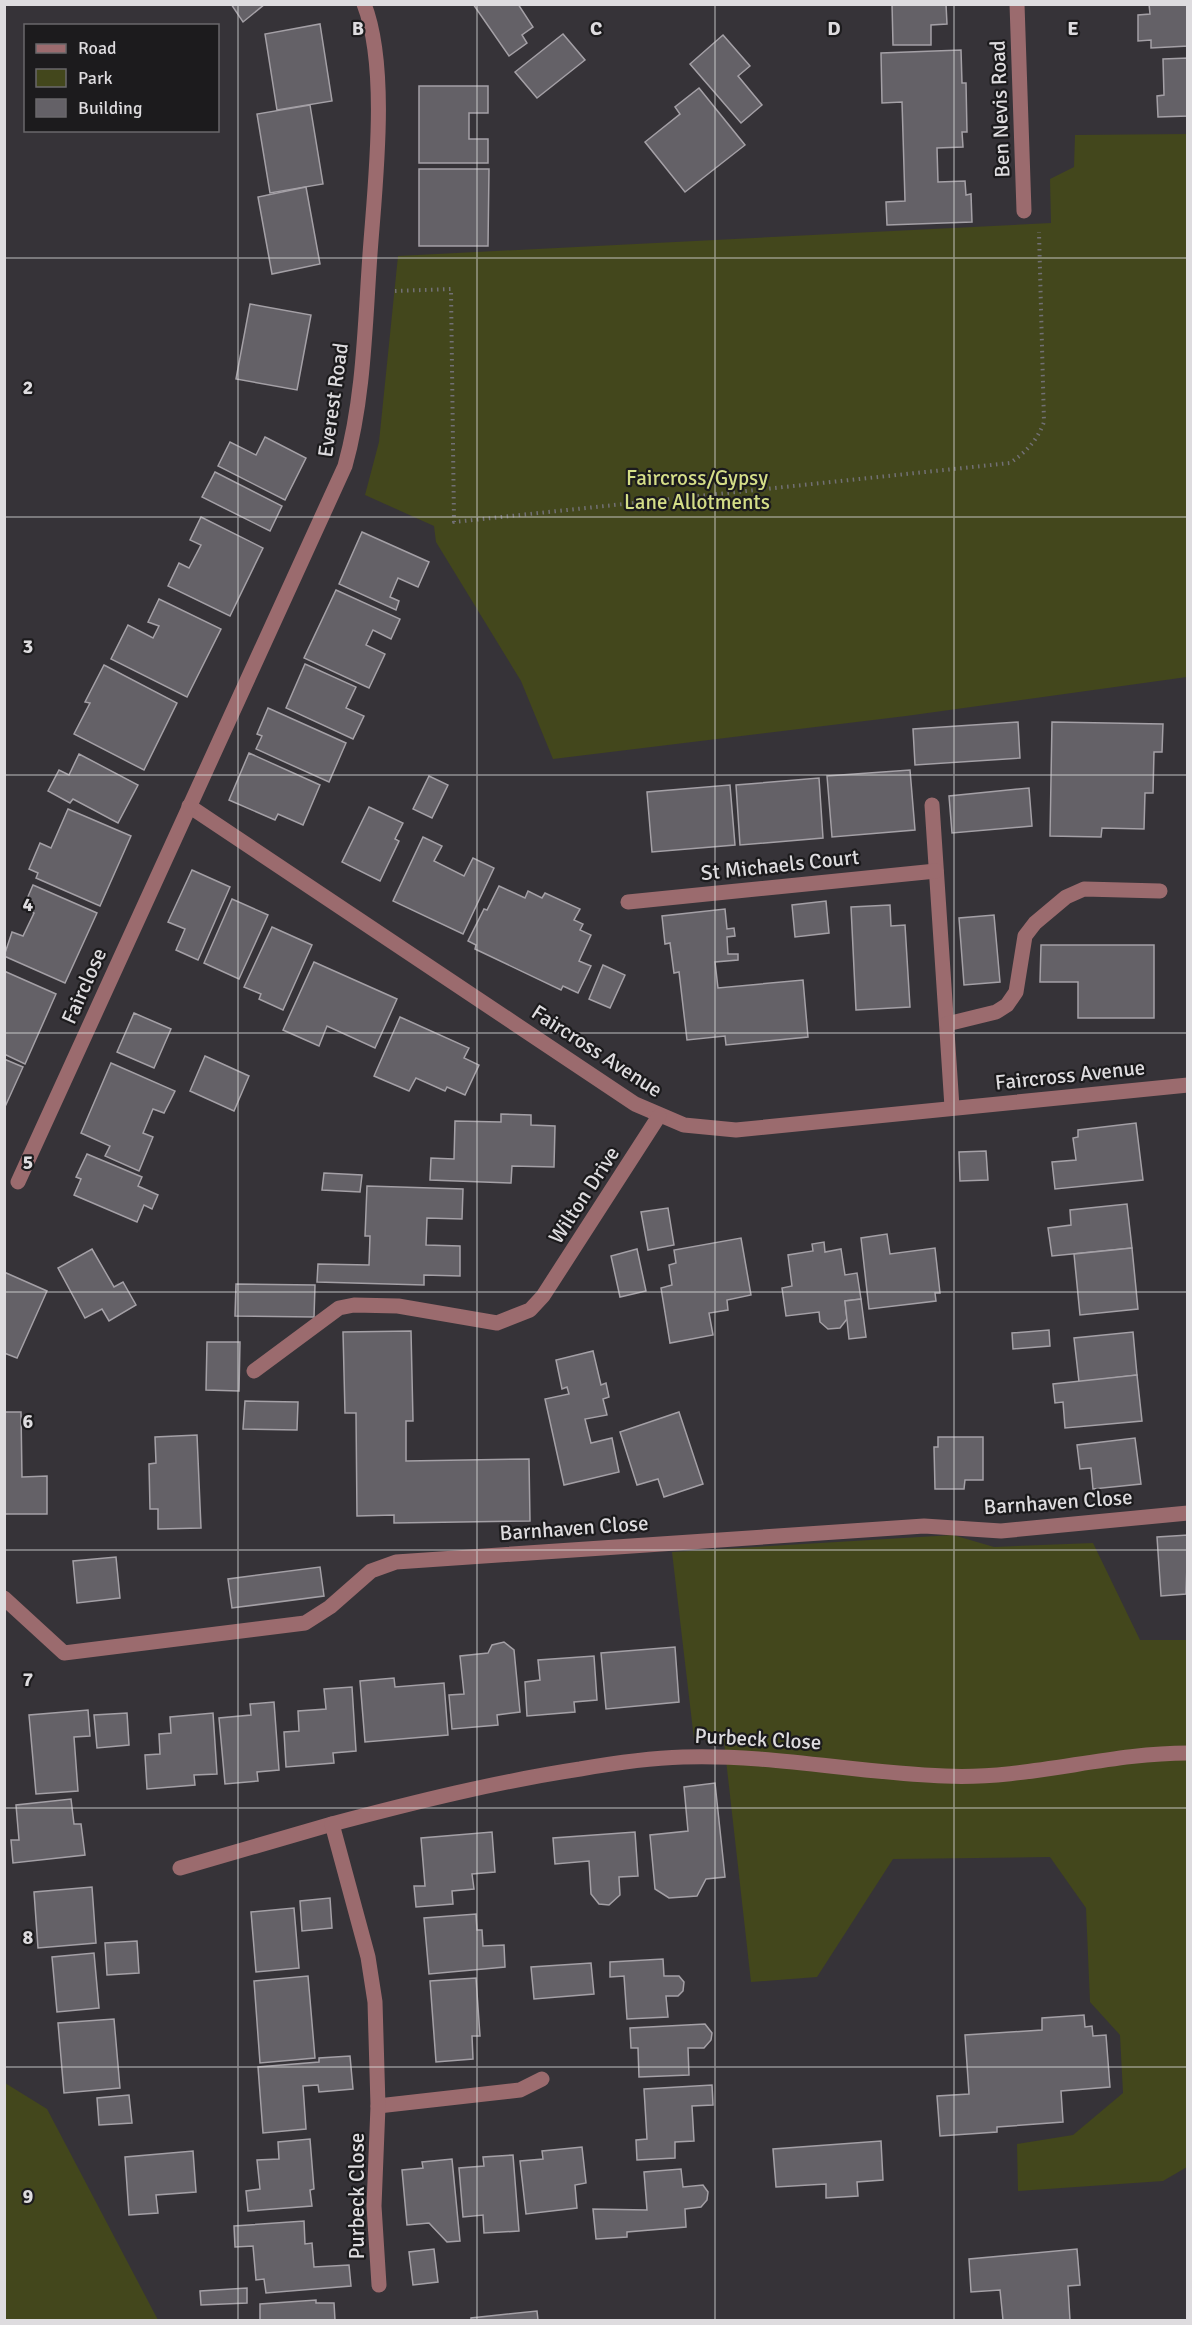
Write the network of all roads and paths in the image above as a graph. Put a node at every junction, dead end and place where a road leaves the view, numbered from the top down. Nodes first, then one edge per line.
1 (364, 4) edge
2 (1017, 4) edge
3 (1024, 211) joint
4 (367, 292) junction
5 (932, 805) dead end
6 (189, 806) junction
7 (936, 871) junction
8 (1160, 891) dead end
9 (628, 902) dead end
10 (947, 1023) junction
11 (1188, 1085) edge
12 (952, 1107) junction
13 (659, 1116) junction
14 (18, 1182) dead end
15 (254, 1371) dead end
16 (1188, 1513) edge
17 (4, 1598) edge
18 (1188, 1754) edge
19 (332, 1824) junction
20 (180, 1868) dead end
21 (542, 2079) dead end
22 (378, 2106) junction
23 (379, 2285) dead end

1 - 4 street, Everest Road
2 - 3 street, Ben Nevis Road
3 - 4 path
4 - 6 street, Everest Road
5 - 7 street
6 - 13 street, Faircross Avenue
6 - 14 street, Fairclose
7 - 9 street, St Michaels Court
7 - 10 street
8 - 10 street
10 - 12 street
11 - 12 street, Faircross Avenue
12 - 13 street, Faircross Avenue
13 - 15 street, Wilton Drive
16 - 17 street, Barnhaven Close
18 - 19 street, Purbeck Close
19 - 20 street, Purbeck Close
19 - 22 street, Purbeck Close
21 - 22 street, Purbeck Close
22 - 23 street, Purbeck Close

